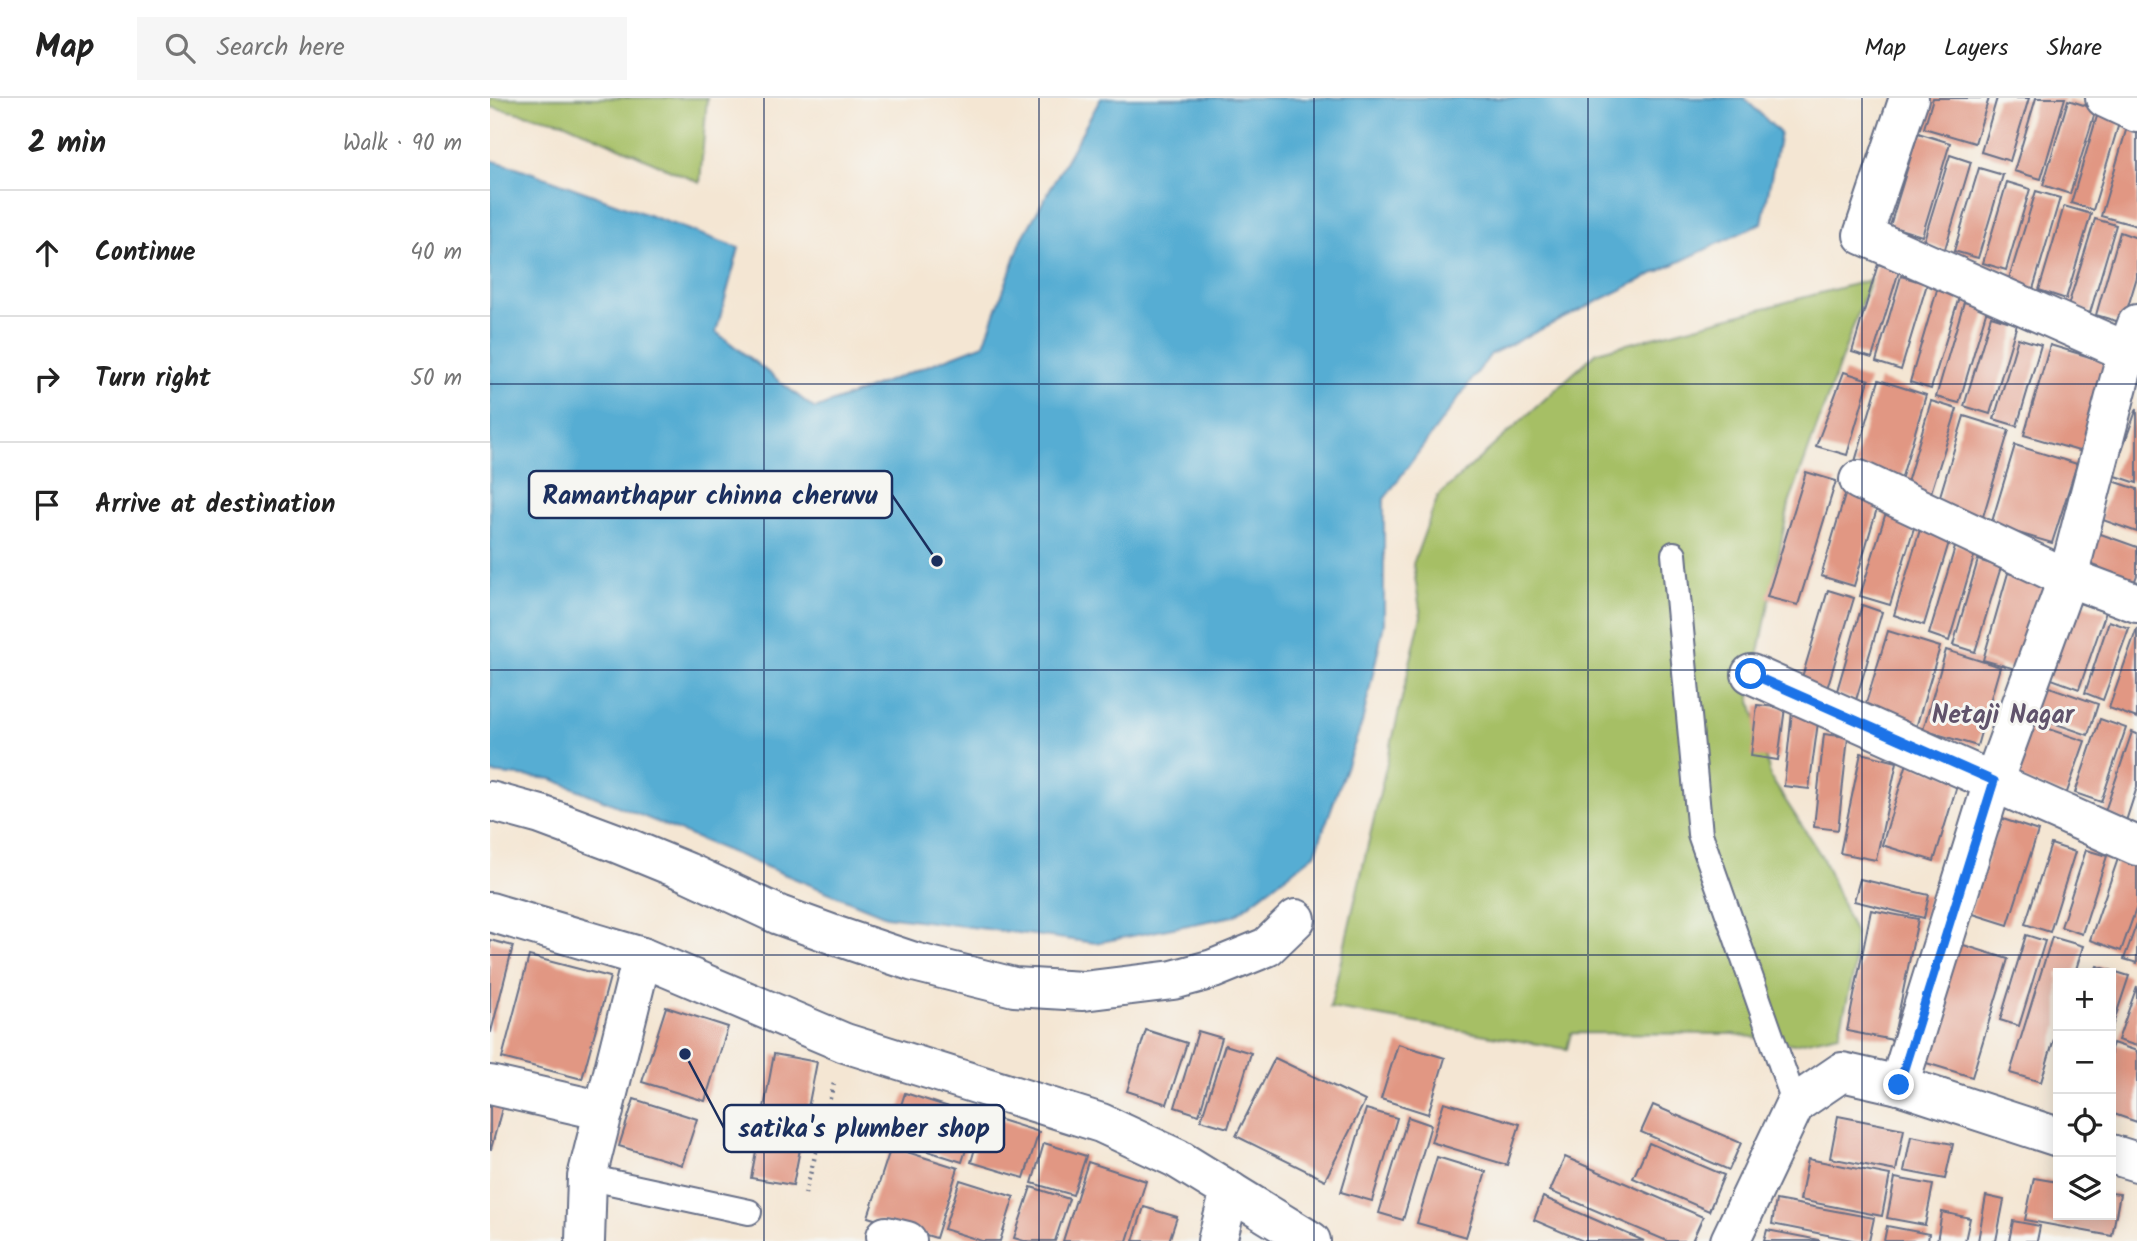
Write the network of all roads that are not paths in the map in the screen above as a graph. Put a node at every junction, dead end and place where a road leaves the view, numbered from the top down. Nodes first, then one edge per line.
1 (1909, 98) edge
2 (2105, 98) edge
3 (2137, 113) edge
4 (2134, 344) edge
5 (1859, 480) dead end
6 (1674, 554) dead end
7 (2068, 577) junction
8 (2137, 603) edge
9 (1751, 674) dead end
10 (1994, 781) junction
11 (490, 801) edge
12 (2137, 846) edge
13 (490, 912) edge
14 (1296, 919) dead end
15 (642, 957) junction
16 (490, 1084) edge
17 (1899, 1085) junction
18 (1795, 1104) junction
19 (604, 1111) junction
20 (2053, 1135) edge
21 (2116, 1156) edge
22 (2137, 1162) edge
23 (587, 1177) junction
24 (1230, 1191) junction
25 (749, 1212) dead end
26 (585, 1241) edge
27 (1217, 1241) edge
28 (1311, 1241) edge
29 (1730, 1241) edge

1 - 4 street
2 - 3 street
4 - 7 street
5 - 7 street
6 - 18 lane
7 - 8 street
7 - 10 street
9 - 10 street
10 - 12 street
10 - 17 street
11 - 14 street
13 - 15 street
15 - 19 street
15 - 24 street
16 - 19 street
17 - 18 street
17 - 20 street
18 - 29 street
19 - 23 street
21 - 22 street
23 - 25 lane
23 - 26 street
24 - 27 street
24 - 28 street

